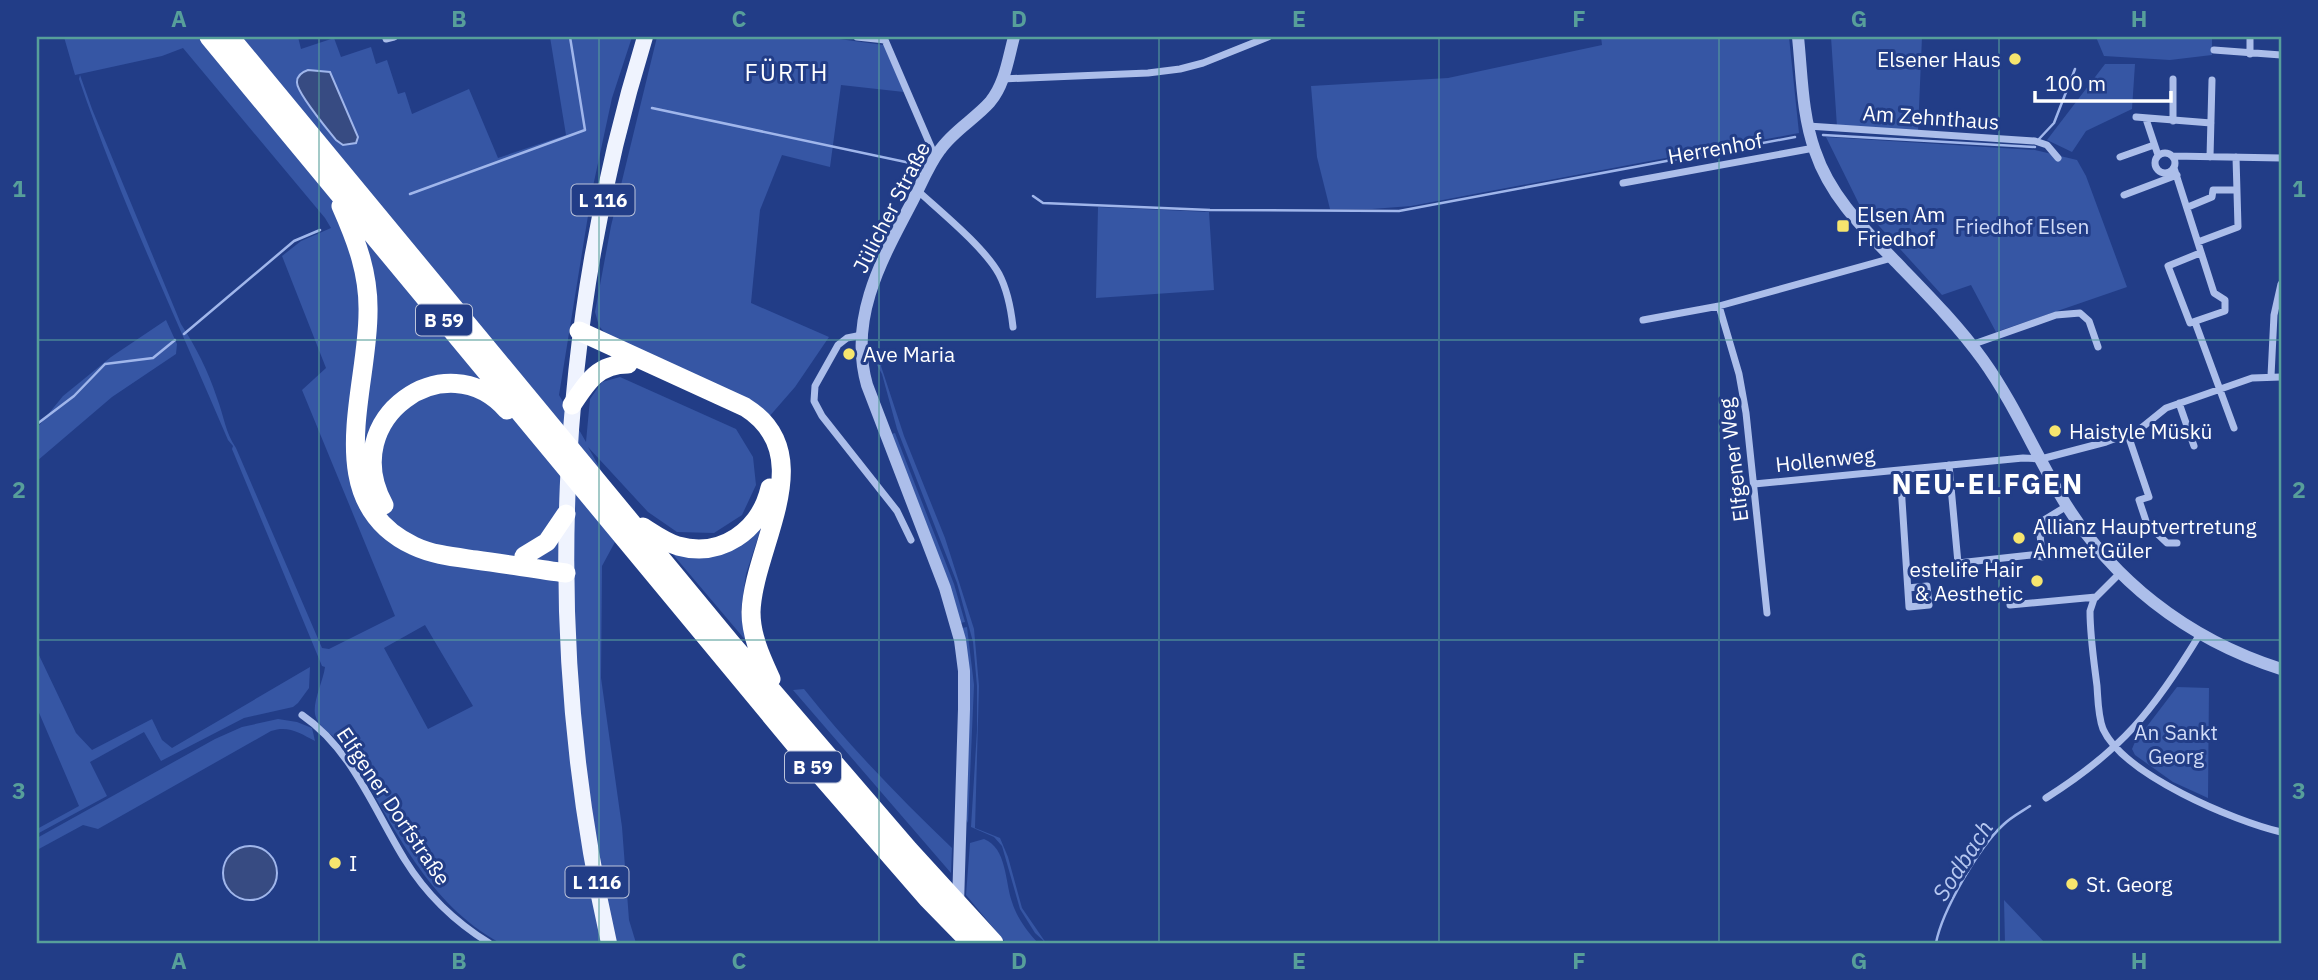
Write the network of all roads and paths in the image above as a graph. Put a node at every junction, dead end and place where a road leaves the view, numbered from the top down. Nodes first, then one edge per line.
1 (209, 37) edge
2 (230, 37) edge
3 (645, 37) edge
4 (857, 37) edge
5 (1014, 37) edge
6 (1268, 37) edge
7 (1798, 37) edge
8 (2250, 37) edge
9 (884, 38) edge
10 (2214, 50) dead end
11 (2250, 54) junction
12 (2281, 55) edge
13 (1002, 79) junction
14 (2173, 79) dead end
15 (2211, 80) dead end
16 (2136, 117) dead end
17 (2146, 119) junction
18 (2173, 121) junction
19 (2211, 123) junction
20 (1808, 126) junction
21 (2154, 145) junction
22 (1814, 148) junction
23 (2158, 155) junction
24 (2173, 156) junction
25 (935, 157) junction
26 (2120, 157) dead end
27 (2210, 157) junction
28 (2236, 157) junction
29 (2058, 158) dead end
30 (2281, 158) edge
31 (2175, 171) junction
32 (331, 183) junction
33 (1623, 183) dead end
34 (2236, 190) junction
35 (918, 191) junction
36 (2124, 195) dead end
37 (2188, 207) junction
38 (2198, 242) junction
39 (2200, 253) junction
40 (1892, 258) junction
41 (2281, 284) edge
42 (1720, 306) junction
43 (1643, 320) dead end
44 (2195, 322) junction
45 (1013, 327) dead end
46 (862, 337) junction
47 (579, 338) junction
48 (1971, 345) junction
49 (2098, 347) dead end
50 (628, 365) junction
51 (2271, 376) junction
52 (2281, 377) edge
53 (2220, 389) junction
54 (2179, 404) junction
55 (572, 405) junction
56 (2234, 428) dead end
57 (2128, 435) junction
58 (2194, 446) dead end
59 (557, 457) junction
60 (2041, 459) junction
61 (1949, 465) junction
62 (1899, 470) junction
63 (1754, 484) junction
64 (566, 504) junction
65 (2067, 506) junction
66 (628, 518) junction
67 (911, 540) dead end
68 (2177, 543) dead end
69 (2041, 545) dead end
70 (2100, 552) junction
71 (524, 556) junction
72 (566, 567) junction
73 (2120, 573) junction
74 (1908, 588) dead end
75 (2096, 597) junction
76 (2010, 605) dead end
77 (1767, 613) dead end
78 (2200, 634) junction
79 (2281, 669) edge
80 (781, 699) junction
81 (302, 715) dead end
82 (2116, 746) junction
83 (2046, 798) dead end
84 (2281, 832) edge
85 (489, 943) edge
86 (609, 943) edge
87 (957, 943) edge
88 (971, 943) edge
89 (994, 943) edge

1 - 32 highway, B 59
2 - 66 highway, B 59
3 - 47 main road, L 116
4 - 9 street
5 - 13 street, Jülicher Straße
6 - 13 street
7 - 20 street
8 - 11 street
9 - 25 street
10 - 11 street
11 - 12 street
13 - 25 street, Jülicher Straße
14 - 18 street
15 - 19 street
16 - 17 street
17 - 18 street
17 - 21 street
18 - 19 street
19 - 27 street
20 - 22 street
20 - 29 street, Am Zehnthaus
21 - 23 street
21 - 26 street
22 - 33 street, Herrenhof
22 - 40 street
23 - 24 street
23 - 31 street
24 - 27 street
24 - 31 street
25 - 35 street, Jülicher Straße
27 - 28 street
28 - 30 street
28 - 34 street
31 - 36 street
31 - 37 street
32 - 59 highway, B 59
32 - 72 highway
34 - 37 street
34 - 38 street
35 - 45 street
35 - 46 street, Jülicher Straße
37 - 38 street
38 - 39 street
39 - 44 street
39 - 44 street
40 - 42 street
40 - 48 street
41 - 51 street
42 - 43 street
42 - 63 street, Elfgener Weg
44 - 53 street
46 - 67 street
46 - 87 street, Jülicher Straße
47 - 50 highway
47 - 55 main road, L 116
47 - 80 highway
48 - 49 street
48 - 60 street
50 - 55 highway
50 - 66 highway
51 - 52 street
51 - 53 street
53 - 54 street
53 - 56 street
54 - 57 street
54 - 58 street
55 - 64 main road, L 116
57 - 60 street, Hollenweg
57 - 68 street
59 - 71 highway
59 - 88 highway, B 59
60 - 61 street, Hollenweg
60 - 65 street
61 - 62 street, Hollenweg
61 - 70 street
62 - 63 street, Hollenweg
62 - 74 street, Hollenweg
63 - 77 street, Elfgener Weg
64 - 71 highway
64 - 72 main road, L 116
65 - 69 street
65 - 70 street
66 - 80 highway, B 59
70 - 73 street
71 - 72 highway
72 - 86 main road, L 116
73 - 75 street
73 - 78 street
75 - 76 street
75 - 82 street
78 - 79 street
78 - 82 street
80 - 89 highway, B 59
81 - 85 street, Elfgener Dorfstraße
82 - 83 street
82 - 84 street

